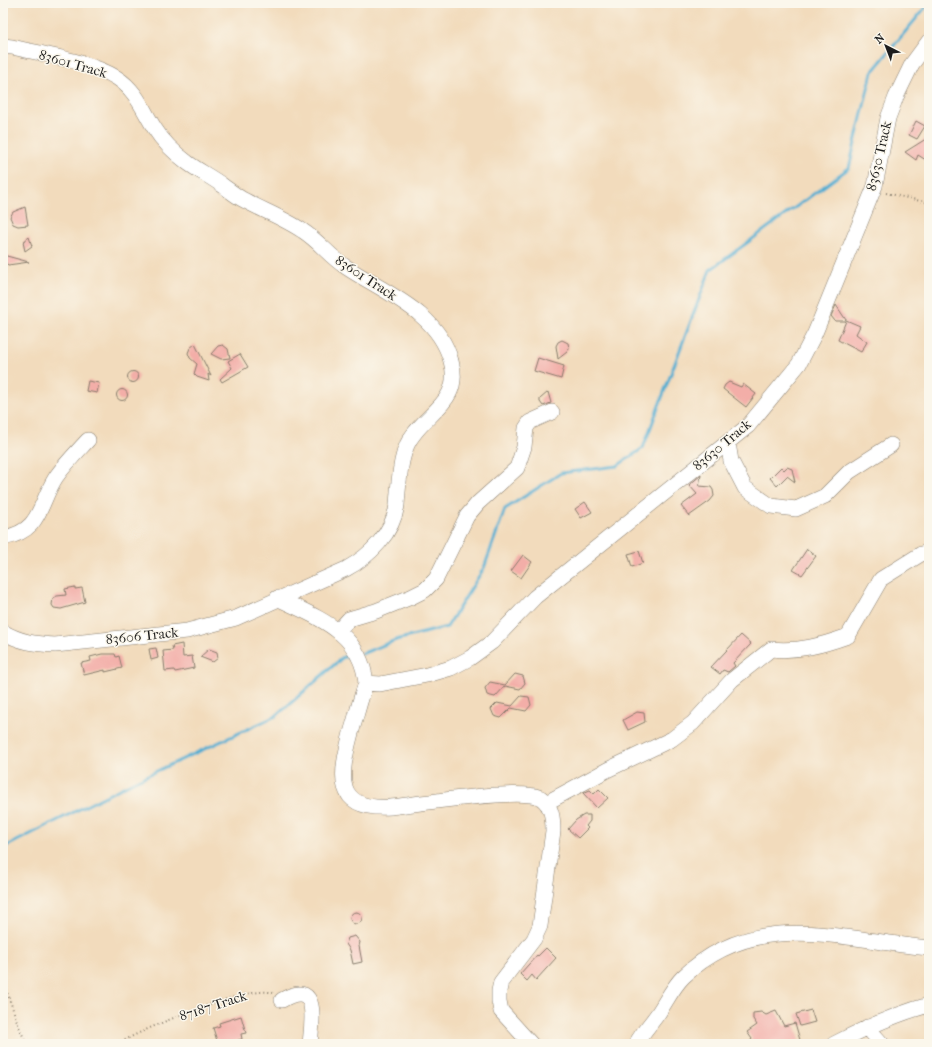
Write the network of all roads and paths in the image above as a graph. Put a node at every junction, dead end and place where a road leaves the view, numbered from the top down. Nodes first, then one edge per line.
1 (929, 41) edge
2 (3, 46) edge
3 (875, 186) junction
4 (929, 203) edge
5 (552, 412) dead end
6 (88, 440) dead end
7 (728, 443) junction
8 (890, 445) dead end
9 (3, 538) edge
10 (929, 552) edge
11 (277, 598) junction
12 (338, 631) junction
13 (3, 632) edge
14 (366, 683) junction
15 (546, 803) junction
16 (929, 948) edge
17 (3, 982) edge
18 (282, 1000) joint
19 (929, 1005) edge
20 (867, 1027) junction
21 (27, 1044) edge
22 (118, 1044) edge
23 (310, 1044) edge
24 (531, 1044) edge
25 (636, 1044) edge
26 (834, 1044) edge
27 (882, 1044) edge

1 - 3 street, 83630 Track
2 - 11 street, 83601 Track
3 - 4 path
3 - 7 street, 83630 Track
5 - 12 street
6 - 9 street
7 - 8 street
7 - 14 street, 83630 Track
10 - 15 street
11 - 12 street
11 - 13 street, 83606 Track
12 - 14 street
14 - 15 street
15 - 24 street
16 - 25 street
17 - 21 path
18 - 22 path, 87187 Track
18 - 23 street
19 - 20 street
20 - 26 street
20 - 27 street

